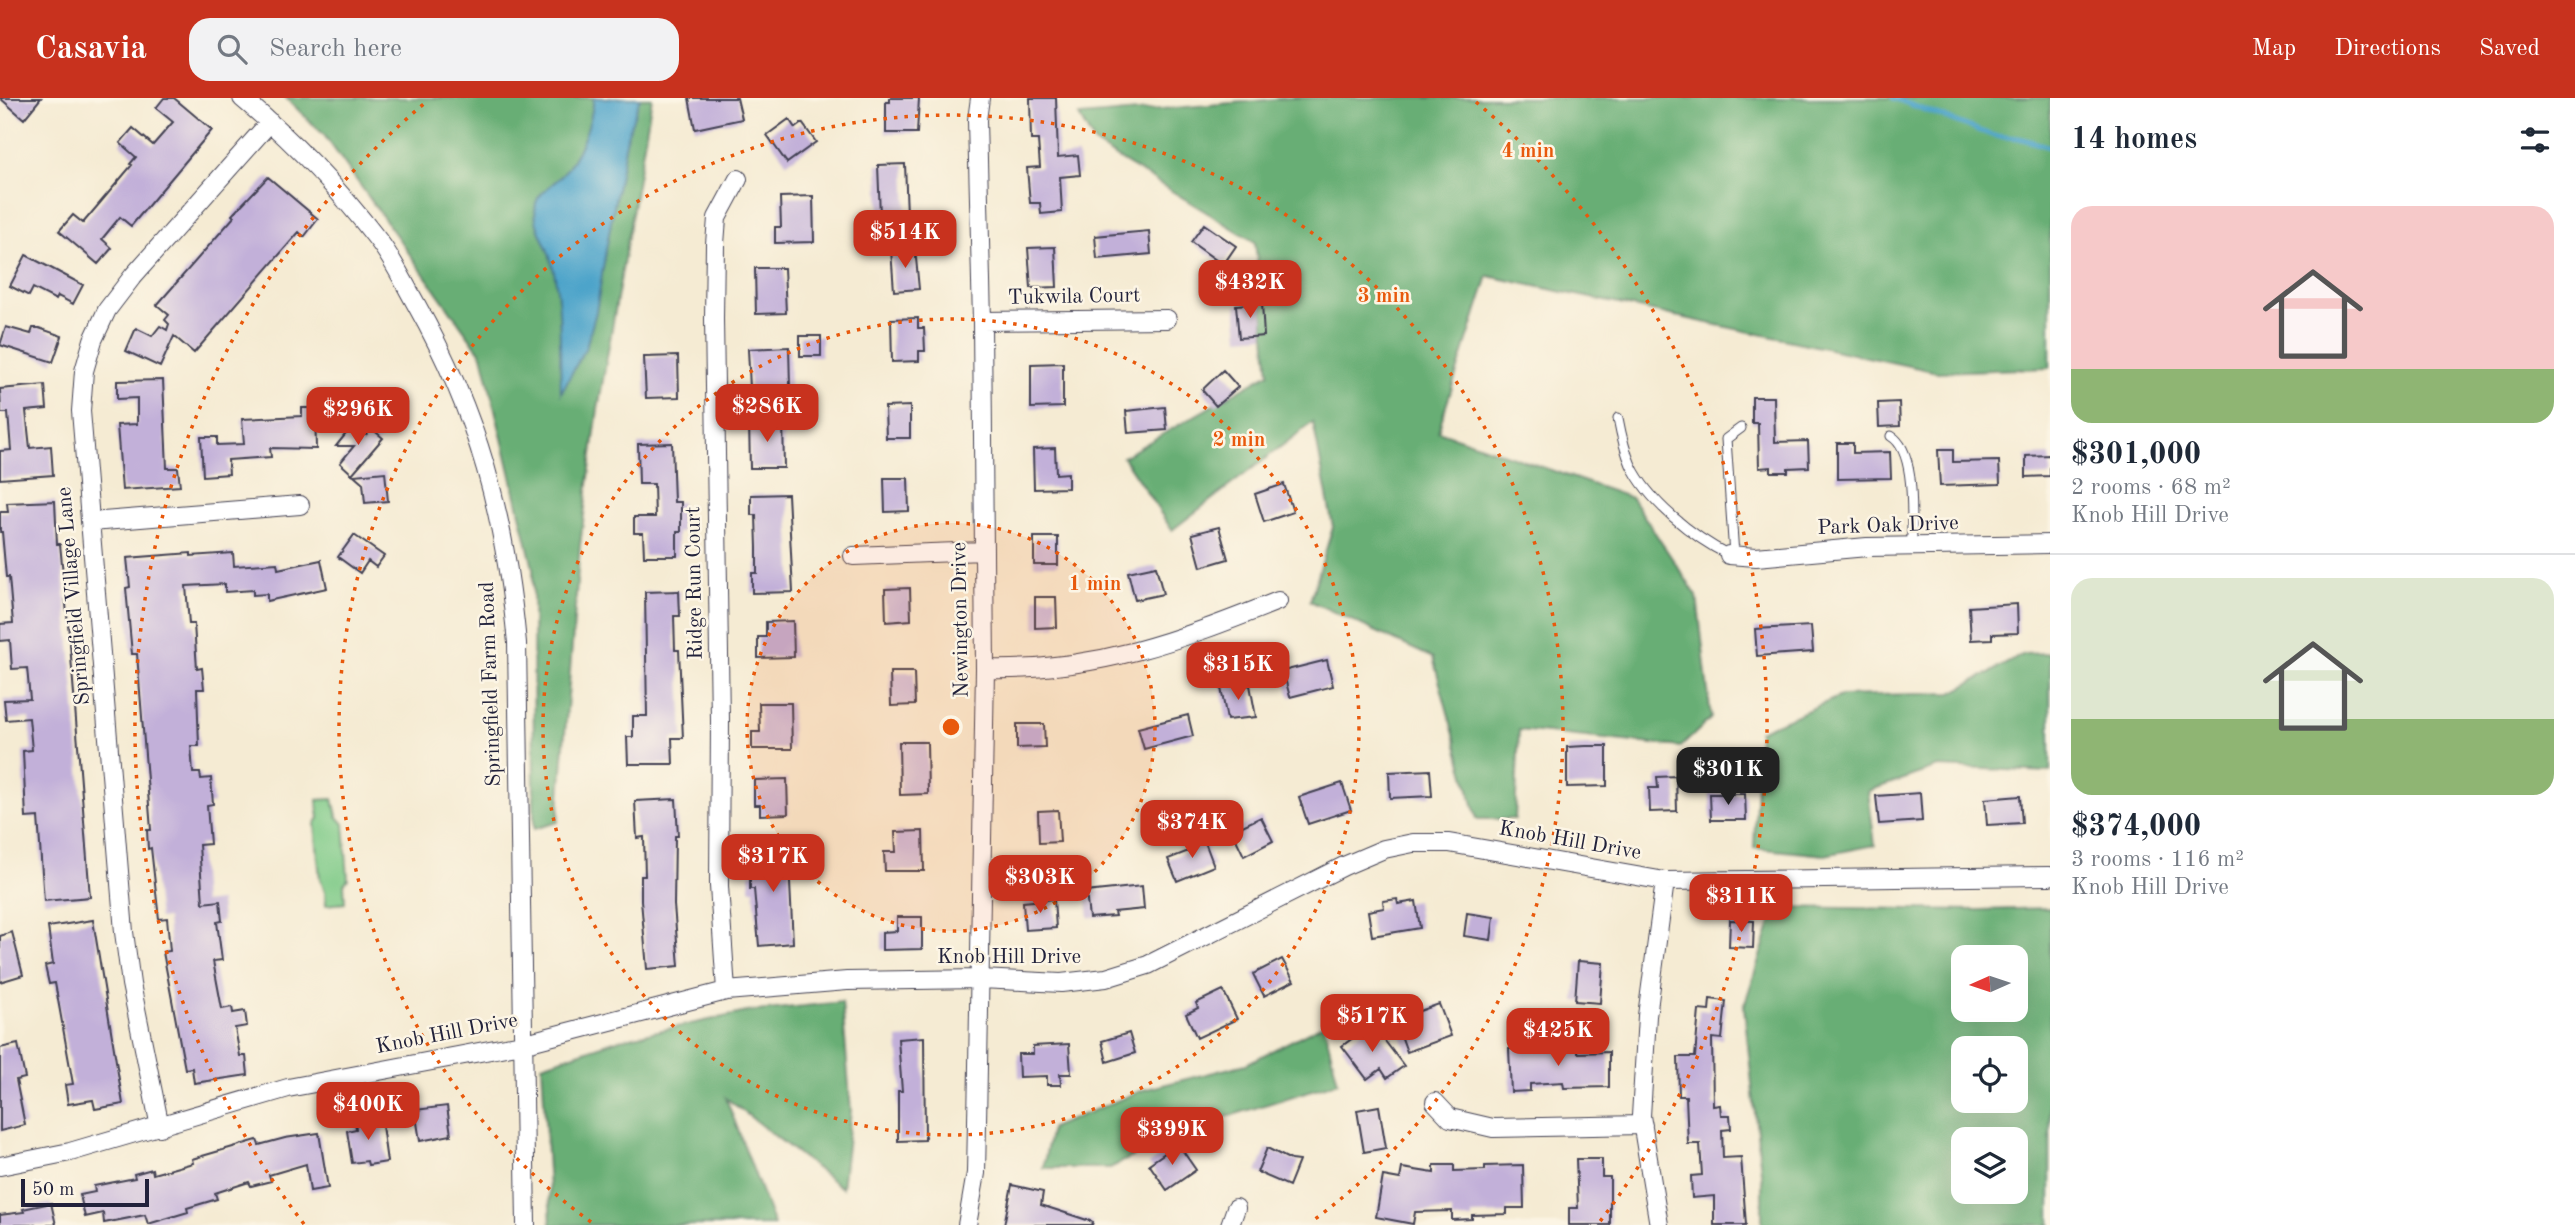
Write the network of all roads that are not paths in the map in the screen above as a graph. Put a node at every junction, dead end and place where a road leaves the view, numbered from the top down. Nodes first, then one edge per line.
1 (242, 98) edge
2 (980, 98) edge
3 (270, 122) junction
4 (738, 179) dead end
5 (1167, 319) dead end
6 (982, 321) junction
7 (1618, 418) dead end
8 (1741, 428) dead end
9 (1891, 436) dead end
10 (300, 505) dead end
11 (91, 522) junction
12 (2050, 544) edge
13 (1912, 547) junction
14 (983, 551) junction
15 (1731, 555) junction
16 (853, 556) dead end
17 (1278, 601) dead end
18 (985, 669) junction
19 (2050, 876) edge
20 (1665, 881) junction
21 (981, 979) junction
22 (726, 991) junction
23 (522, 1044) junction
24 (1435, 1102) dead end
25 (1643, 1125) junction
26 (160, 1127) junction
27 (0, 1166) edge
28 (526, 1225) edge
29 (967, 1225) edge
30 (1659, 1225) edge

1 - 3 street, Springfield Farm Road
2 - 6 street, Newington Drive
3 - 11 street, Springfield Village Lane
3 - 23 street, Springfield Farm Road
4 - 22 street, Ridge Run Court
5 - 6 street, Tukwila Court
6 - 14 street, Newington Drive
7 - 15 lane
8 - 15 lane
9 - 13 lane
10 - 11 street
11 - 26 street, Springfield Village Lane
12 - 13 street, Park Oak Drive
13 - 15 street, Park Oak Drive
14 - 16 street
14 - 18 street, Newington Drive
17 - 18 street
18 - 21 street, Newington Drive
19 - 20 street, Knob Hill Drive
20 - 21 street, Knob Hill Drive
20 - 25 street
21 - 22 street, Knob Hill Drive
21 - 29 street, Newington Drive
22 - 23 street, Knob Hill Drive
23 - 26 street, Knob Hill Drive
23 - 28 street, Springfield Farm Road
24 - 25 street
25 - 30 street
26 - 27 street, Knob Hill Drive

